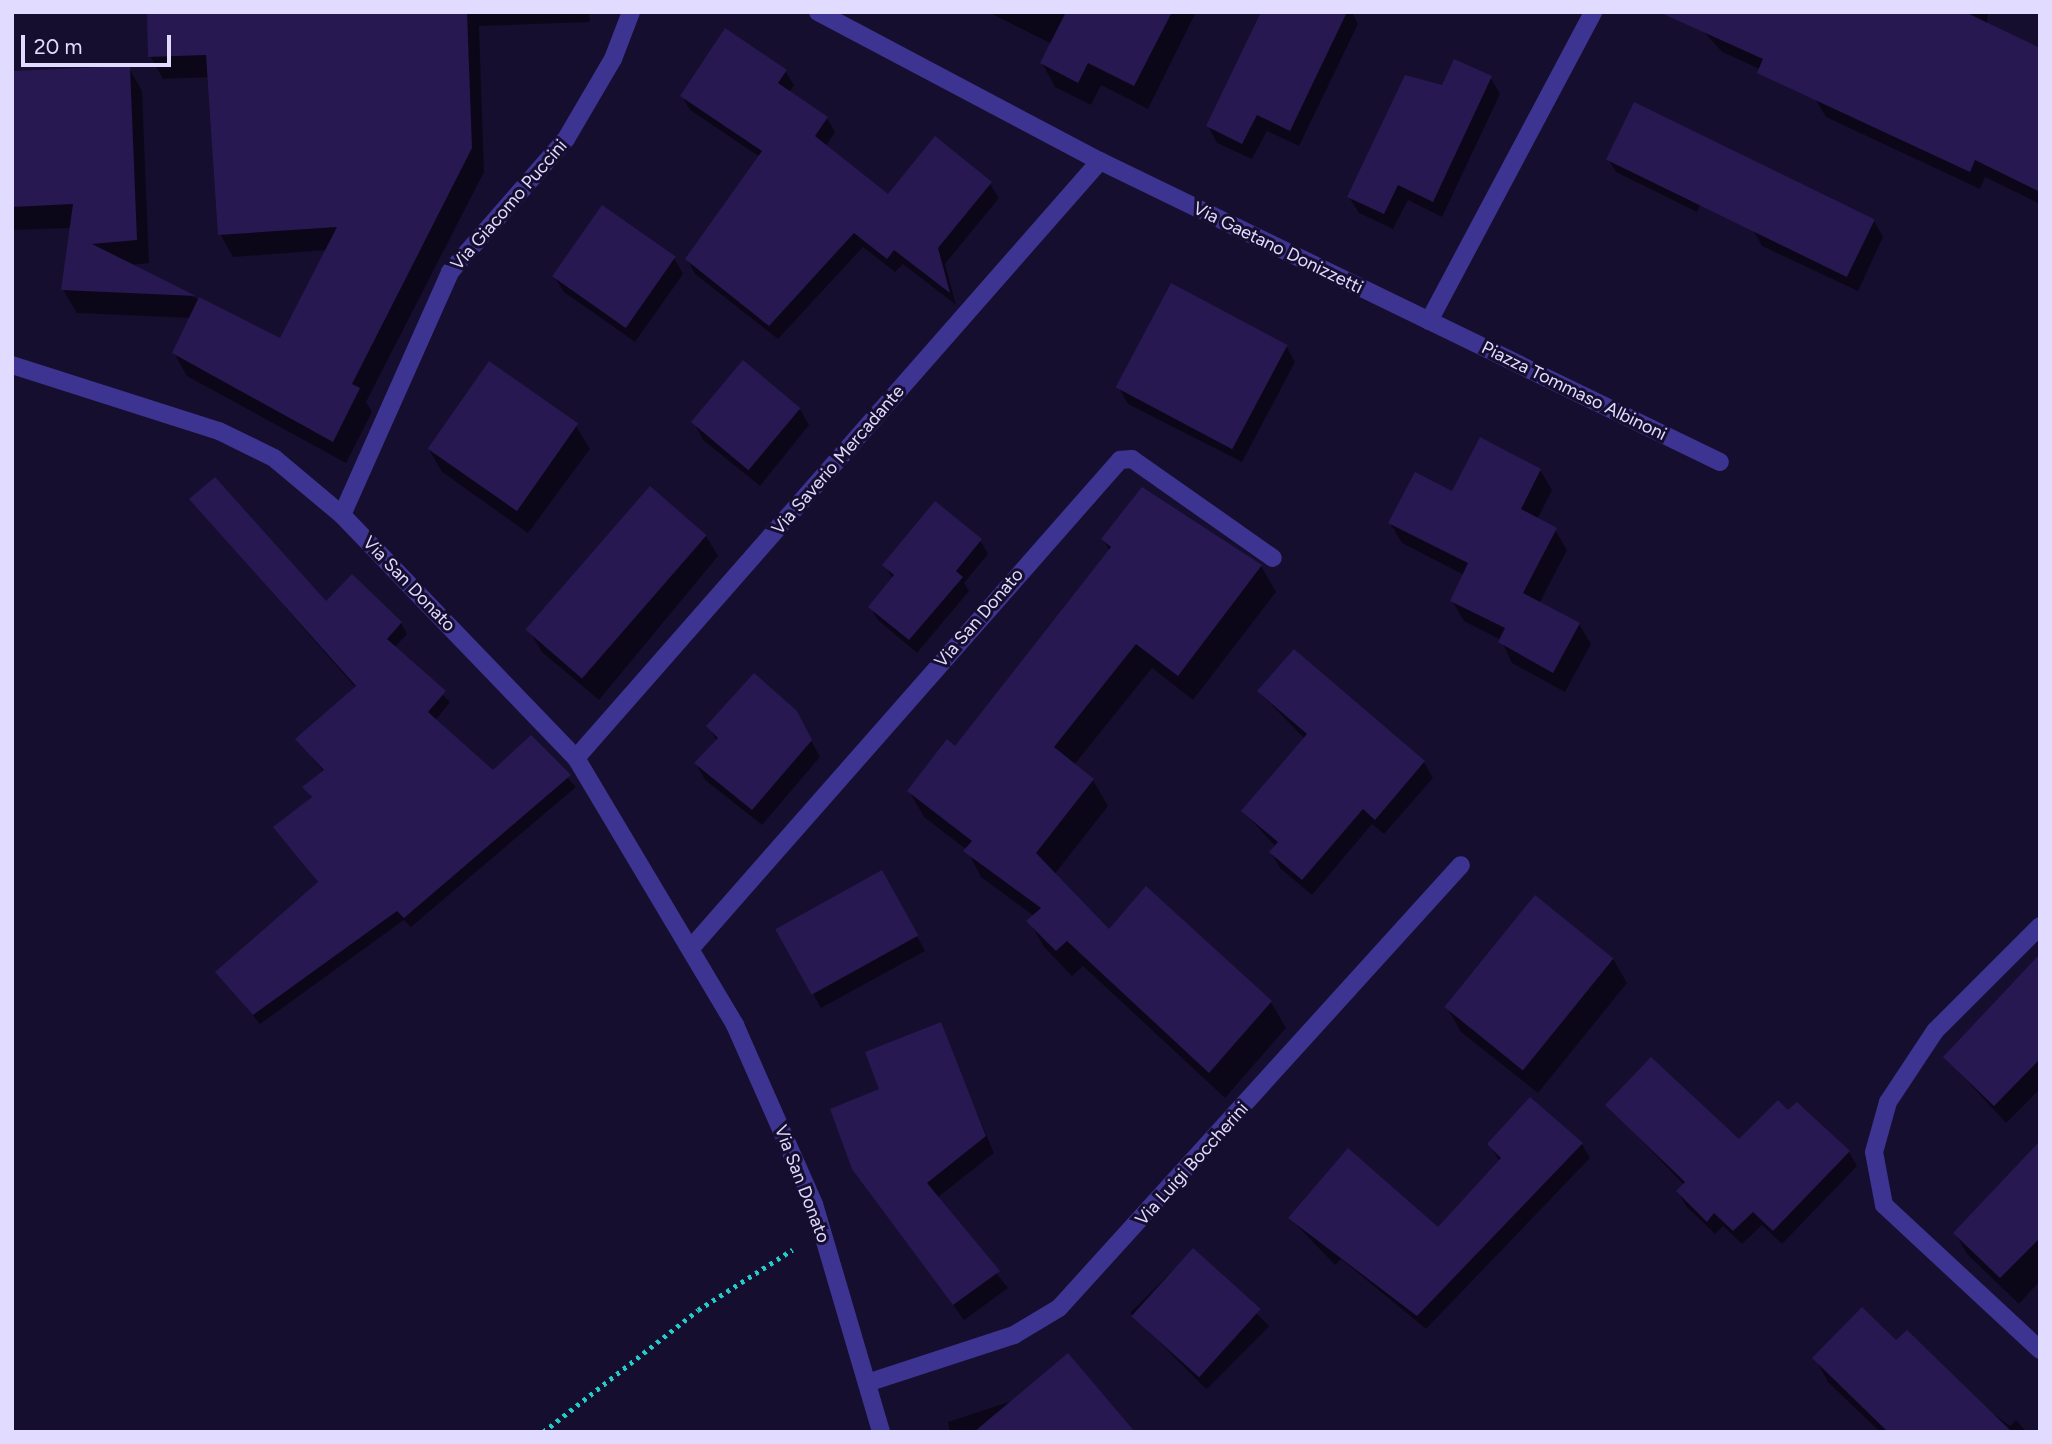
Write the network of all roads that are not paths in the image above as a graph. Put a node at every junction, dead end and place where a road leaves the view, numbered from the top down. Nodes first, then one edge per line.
1 (631, 12) edge
2 (818, 12) edge
3 (1593, 12) edge
4 (1100, 161) junction
5 (1429, 321) junction
6 (12, 365) edge
7 (1720, 462) dead end
8 (342, 516) junction
9 (1273, 558) dead end
10 (576, 758) junction
11 (1461, 865) dead end
12 (2040, 926) edge
13 (691, 948) junction
14 (2040, 1350) edge
15 (867, 1383) junction
16 (881, 1432) edge

1 - 8 street, Via Giacomo Puccini
2 - 4 street, Via Gaetano Donizzetti
3 - 5 street
4 - 5 street, Via Gaetano Donizzetti
4 - 10 street, Via Saverio Mercadante
5 - 7 street, Piazza Tommaso Albinoni
6 - 8 street, Via San Donato
8 - 10 street, Via San Donato
9 - 13 street, Via San Donato
10 - 13 street, Via San Donato
11 - 15 street, Via Luigi Boccherini
12 - 14 street
13 - 15 street, Via San Donato
15 - 16 street, Via San Donato

